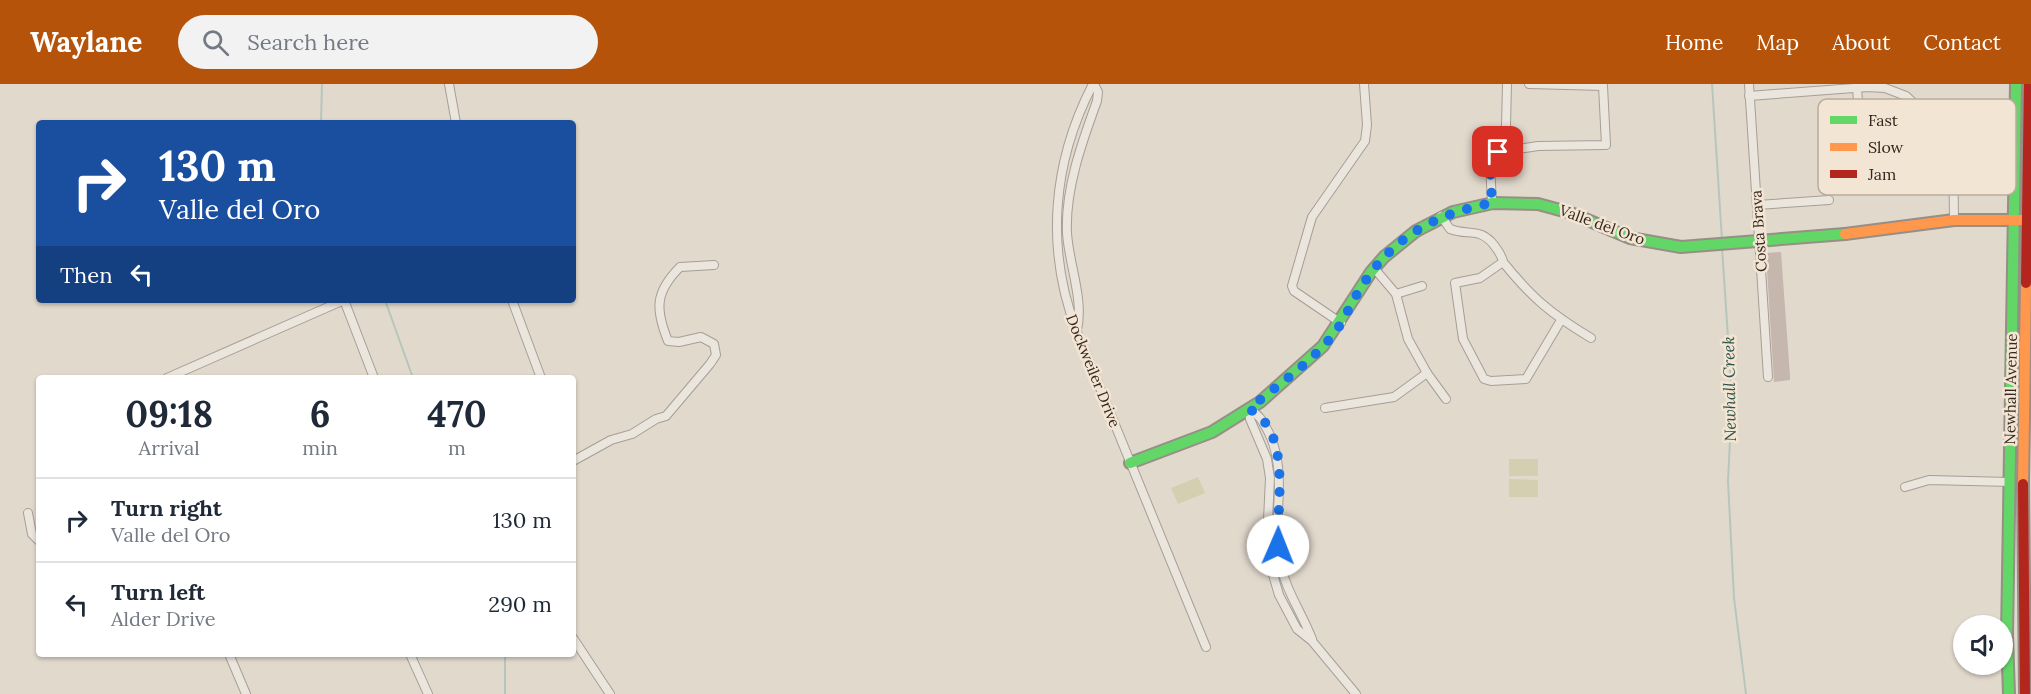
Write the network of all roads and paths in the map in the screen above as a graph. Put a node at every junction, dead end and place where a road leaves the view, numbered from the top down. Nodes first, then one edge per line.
1 (449, 84) edge
2 (1093, 84) edge
3 (1364, 84) edge
4 (1507, 84) edge
5 (1529, 84) edge
6 (1749, 84) edge
7 (2016, 84) edge
8 (2029, 84) edge
9 (1885, 86) edge
10 (1857, 88) junction
11 (1749, 96) junction
12 (1858, 99) edge
13 (1909, 99) edge
14 (2016, 99) edge
15 (455, 120) edge
16 (1498, 152) junction
17 (1954, 195) edge
18 (2014, 195) edge
19 (1829, 200) dead end
20 (1492, 203) junction
21 (1757, 205) junction
22 (1441, 216) junction
23 (1954, 220) junction
24 (2014, 220) junction
25 (2027, 220) junction
26 (1760, 242) junction
27 (1503, 262) junction
28 (714, 265) dead end
29 (1374, 268) junction
30 (1422, 286) dead end
31 (1396, 294) junction
32 (337, 303) edge
33 (345, 303) edge
34 (513, 303) edge
35 (1561, 320) junction
36 (1341, 323) junction
37 (1077, 332) junction
38 (2012, 334) junction
39 (2025, 334) junction
40 (1590, 338) dead end
41 (1427, 373) junction
42 (174, 375) edge
43 (373, 375) edge
44 (540, 375) edge
45 (1768, 377) dead end
46 (1446, 399) dead end
47 (1324, 408) dead end
48 (1249, 409) junction
49 (576, 459) edge
50 (1130, 463) junction
51 (2010, 482) junction
52 (1905, 487) dead end
53 (28, 513) dead end
54 (36, 538) edge
55 (576, 643) edge
56 (1206, 647) dead end
57 (230, 657) edge
58 (411, 657) edge
59 (246, 694) edge
60 (428, 694) edge
61 (610, 694) edge
62 (1356, 694) edge
63 (2009, 694) edge
64 (2025, 694) edge

1 - 15 street
2 - 37 street
2 - 37 street, Dockweiler Drive
3 - 36 street
4 - 16 street
5 - 16 street
6 - 11 street, Costa Brava
7 - 14 main road, Newhall Avenue
8 - 25 main road, Newhall Avenue
9 - 10 street
9 - 13 street
10 - 11 street
10 - 12 street
11 - 21 street, Costa Brava
16 - 20 street
17 - 23 street
18 - 24 main road, Newhall Avenue
19 - 21 street
20 - 22 main road, Valle del Oro
20 - 26 main road, Valle del Oro
21 - 26 street, Costa Brava
22 - 27 street
22 - 29 main road, Valle del Oro
23 - 24 main road, Valle del Oro
23 - 26 main road, Valle del Oro
24 - 25 main road, Valle del Oro
24 - 38 main road, Newhall Avenue
25 - 39 main road, Newhall Avenue
26 - 45 street, Costa Brava
27 - 35 street
27 - 35 street
28 - 49 street
29 - 31 street
29 - 36 main road, Valle del Oro
30 - 31 street
31 - 41 street
32 - 42 street
33 - 43 street
34 - 44 street
35 - 40 street
36 - 48 main road, Valle del Oro
37 - 50 street, Dockweiler Drive
38 - 39 main road
38 - 51 main road, Newhall Avenue
39 - 64 main road, Newhall Avenue
41 - 46 street
41 - 47 street
48 - 50 main road, Valle del Oro
48 - 62 street
50 - 56 street, Dockweiler Drive
51 - 52 street
51 - 63 main road, Newhall Avenue
53 - 54 street
55 - 61 street
57 - 59 street
58 - 60 street

